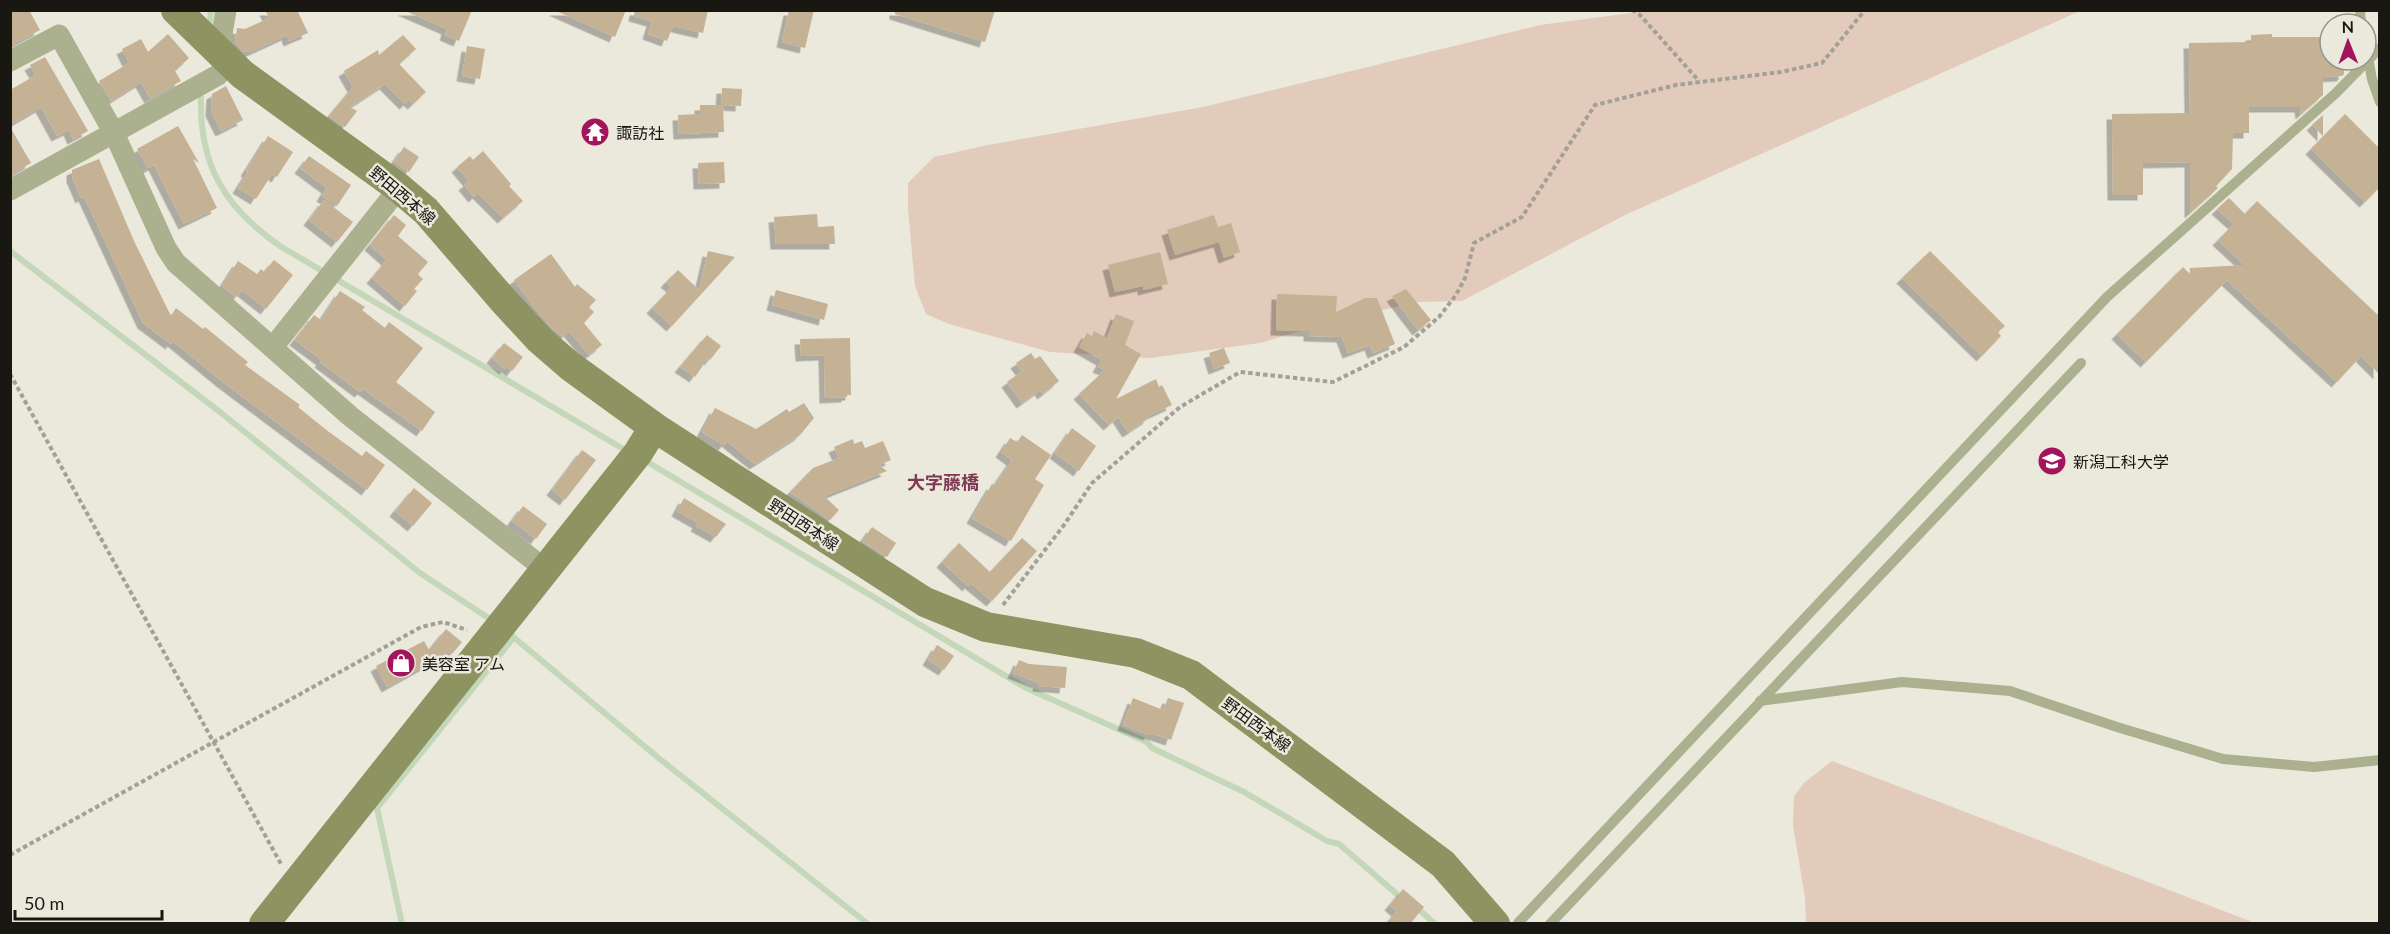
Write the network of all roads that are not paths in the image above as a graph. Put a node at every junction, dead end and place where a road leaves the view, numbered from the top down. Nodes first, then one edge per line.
1 (176, 10) edge
2 (226, 10) edge
3 (222, 57) junction
4 (10, 61) edge
5 (2356, 72) edge
6 (2371, 72) edge
7 (2379, 102) edge
8 (114, 133) junction
9 (399, 188) junction
10 (10, 190) edge
11 (273, 347) junction
12 (2081, 363) dead end
13 (654, 427) junction
14 (546, 570) junction
15 (1760, 701) junction
16 (2379, 760) edge
17 (1518, 923) edge
18 (264, 924) edge
19 (1495, 924) edge
20 (1550, 924) edge

1 - 3 main road, 野田西本線
2 - 3 street
3 - 8 street
3 - 9 main road, 野田西本線
4 - 8 street
5 - 17 lane
6 - 7 lane
8 - 10 street
8 - 11 street
9 - 11 street
9 - 13 main road, 野田西本線
11 - 14 street
12 - 15 lane
13 - 14 main road
13 - 19 main road, 野田西本線
14 - 18 main road
15 - 16 lane
15 - 20 lane

